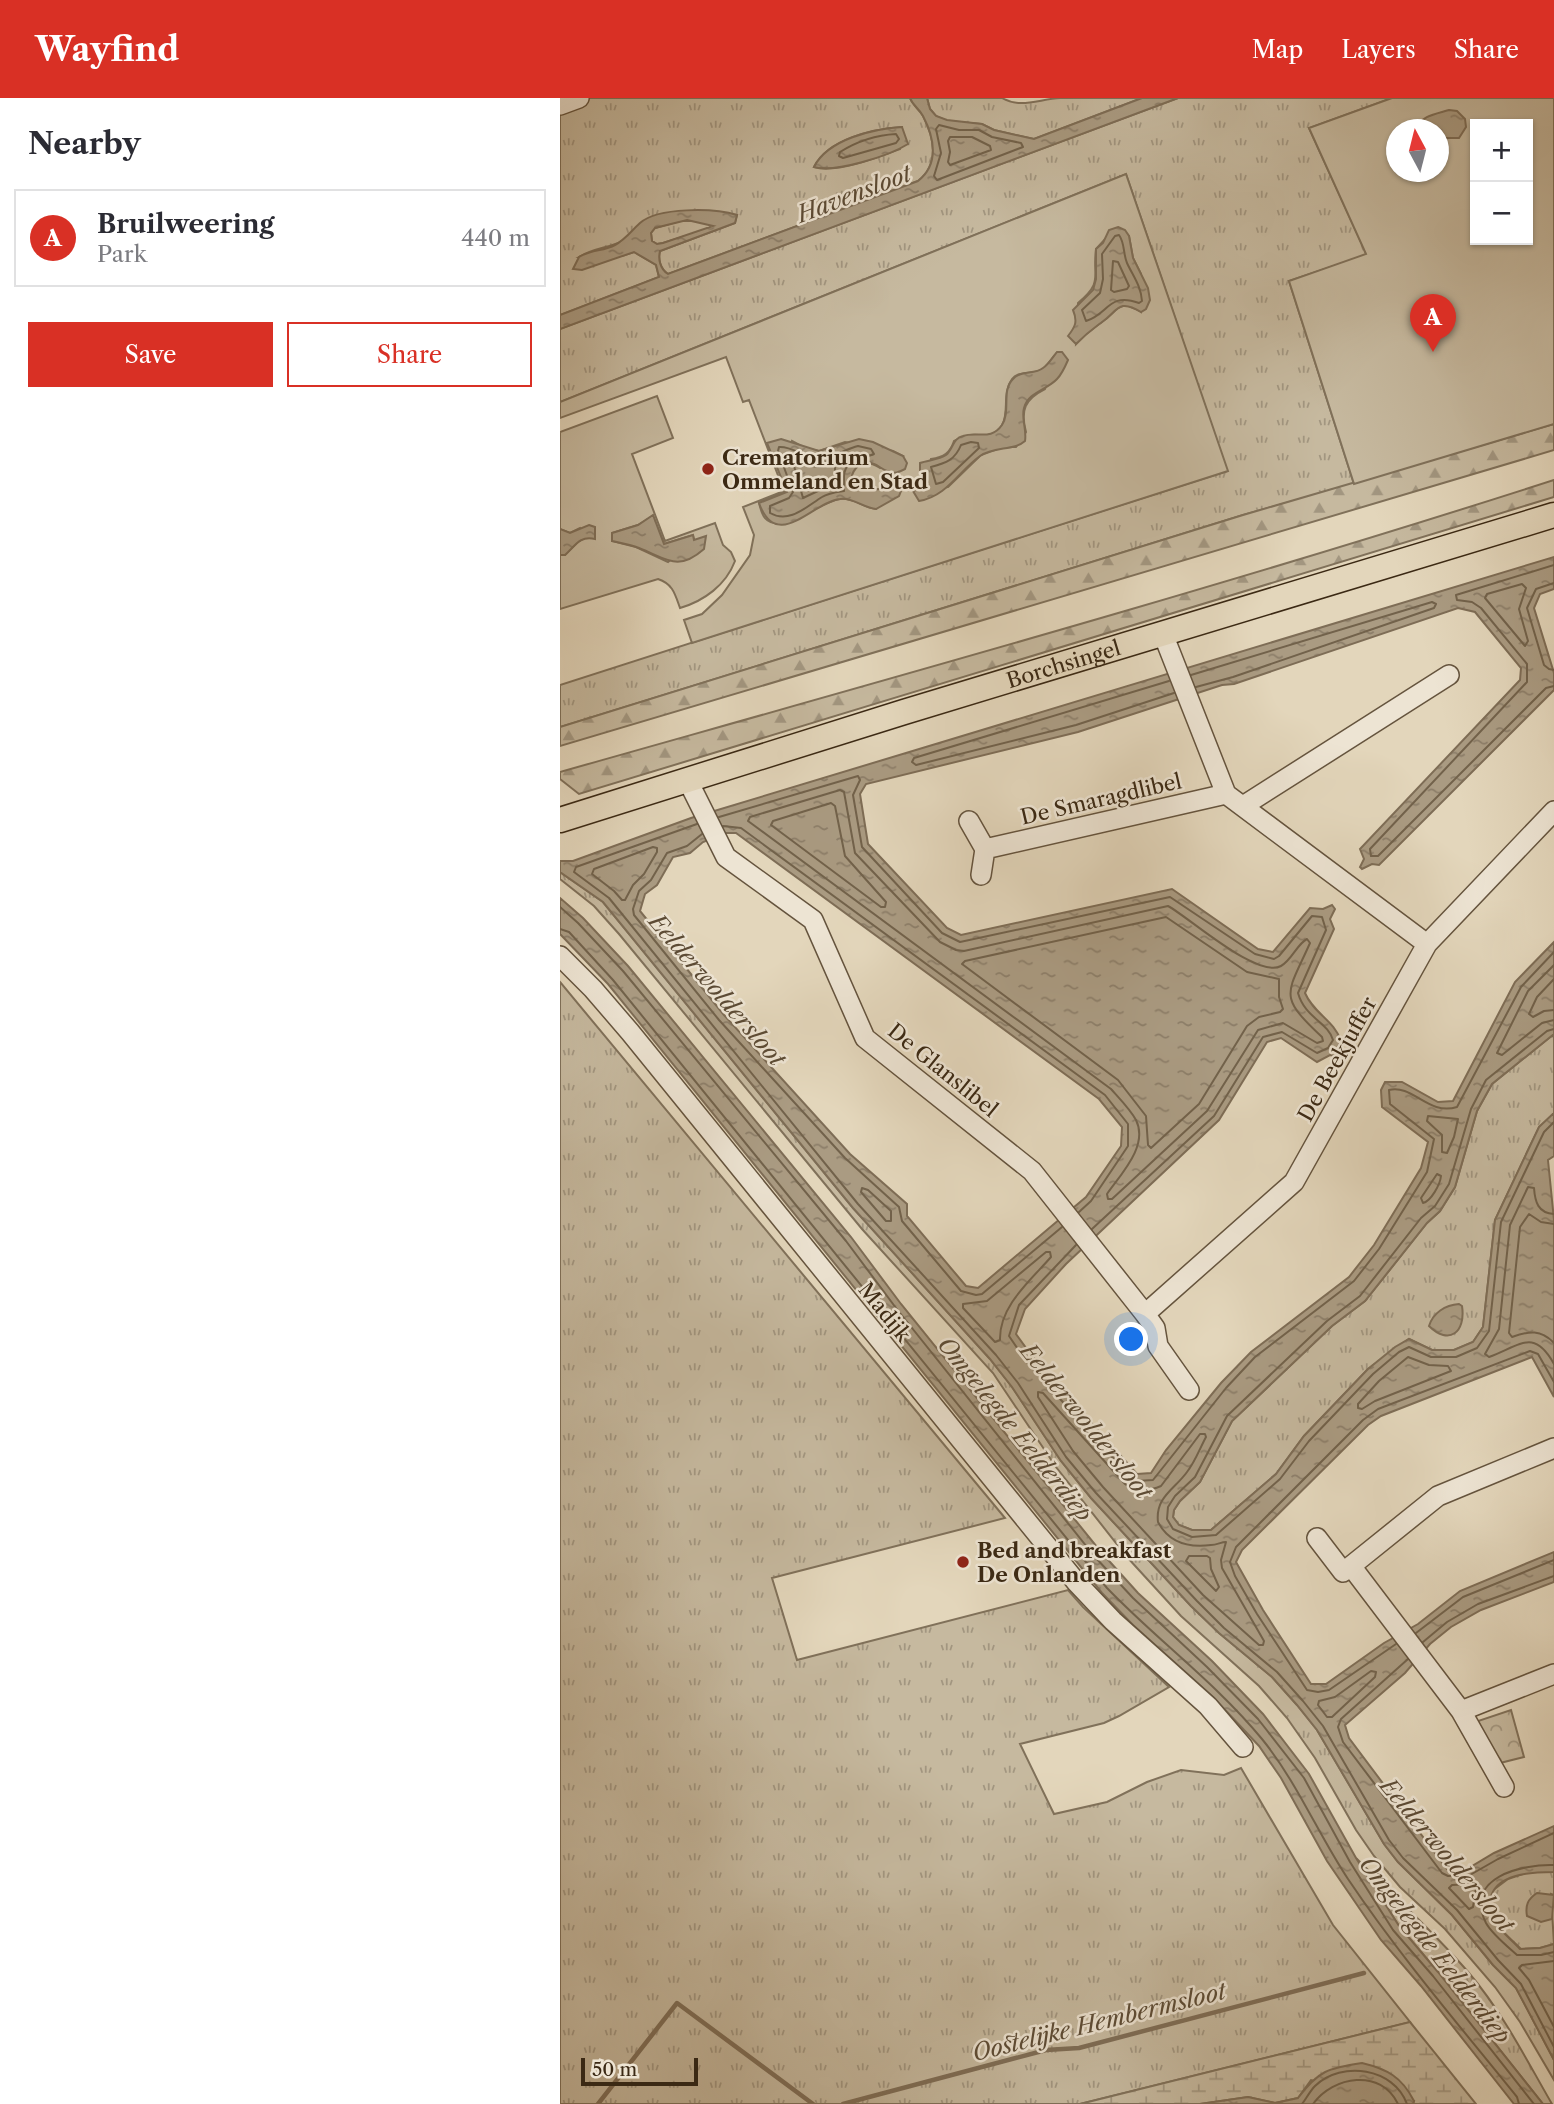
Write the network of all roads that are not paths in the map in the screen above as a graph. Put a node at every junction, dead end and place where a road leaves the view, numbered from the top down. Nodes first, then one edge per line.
1 (579, 98) edge
2 (560, 105) edge
3 (1554, 515) edge
4 (1163, 634) junction
5 (1449, 675) dead end
6 (687, 779) junction
7 (1226, 794) junction
8 (1243, 806) junction
9 (1554, 811) edge
10 (565, 816) edge
11 (969, 821) dead end
12 (985, 849) junction
13 (981, 875) dead end
14 (1427, 944) junction
15 (560, 956) edge
16 (1145, 1314) junction
17 (1189, 1390) dead end
18 (1554, 1448) edge
19 (1317, 1538) dead end
20 (1351, 1566) junction
21 (1554, 1674) edge
22 (1461, 1712) junction
23 (1243, 1747) dead end
24 (1504, 1787) dead end

1 - 2 street
3 - 4 main road, Borchsingel
4 - 6 main road, Borchsingel
4 - 7 street
5 - 8 street
6 - 10 main road, Borchsingel
6 - 16 street, De Glanslibel
7 - 8 street
7 - 12 street, De Smaragdlibel
8 - 14 street
9 - 14 street, De Beekjuffer
11 - 12 street
12 - 13 street
14 - 16 street, De Beekjuffer
15 - 23 street, Madijk
16 - 17 street, De Glanslibel
18 - 20 street
19 - 20 street
20 - 22 street
21 - 22 street
22 - 24 street

